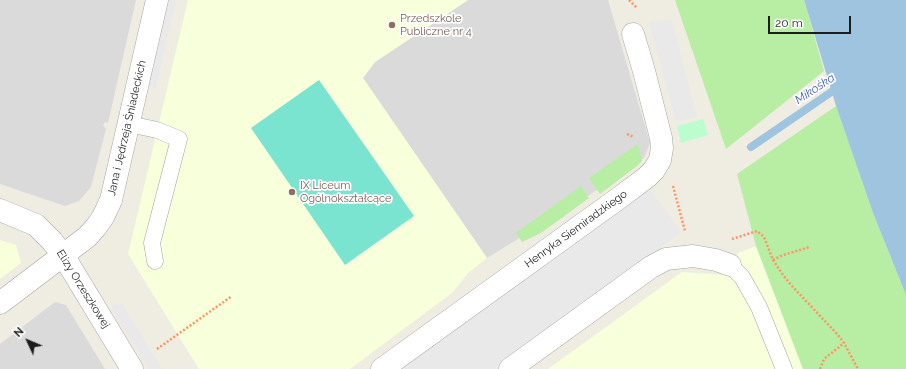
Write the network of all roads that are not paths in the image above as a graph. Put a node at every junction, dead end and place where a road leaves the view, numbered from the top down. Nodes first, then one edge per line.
1 (157, 0) edge
2 (633, 34) dead end
3 (129, 124) junction
4 (0, 210) edge
5 (63, 255) junction
6 (155, 261) dead end
7 (730, 265) joint
8 (0, 303) edge
9 (132, 369) edge
10 (382, 369) edge
11 (510, 369) edge
12 (784, 369) edge

1 - 3 street, Jana i Jędrzeja Śniadeckich
2 - 10 street, Henryka Siemiradzkiego
3 - 5 street, Jana i Jędrzeja Śniadeckich
3 - 6 lane
4 - 5 street, Elizy Orzeszkowej
5 - 8 street, Jana i Jędrzeja Śniadeckich
5 - 9 street, Elizy Orzeszkowej
7 - 11 street
7 - 12 lane

